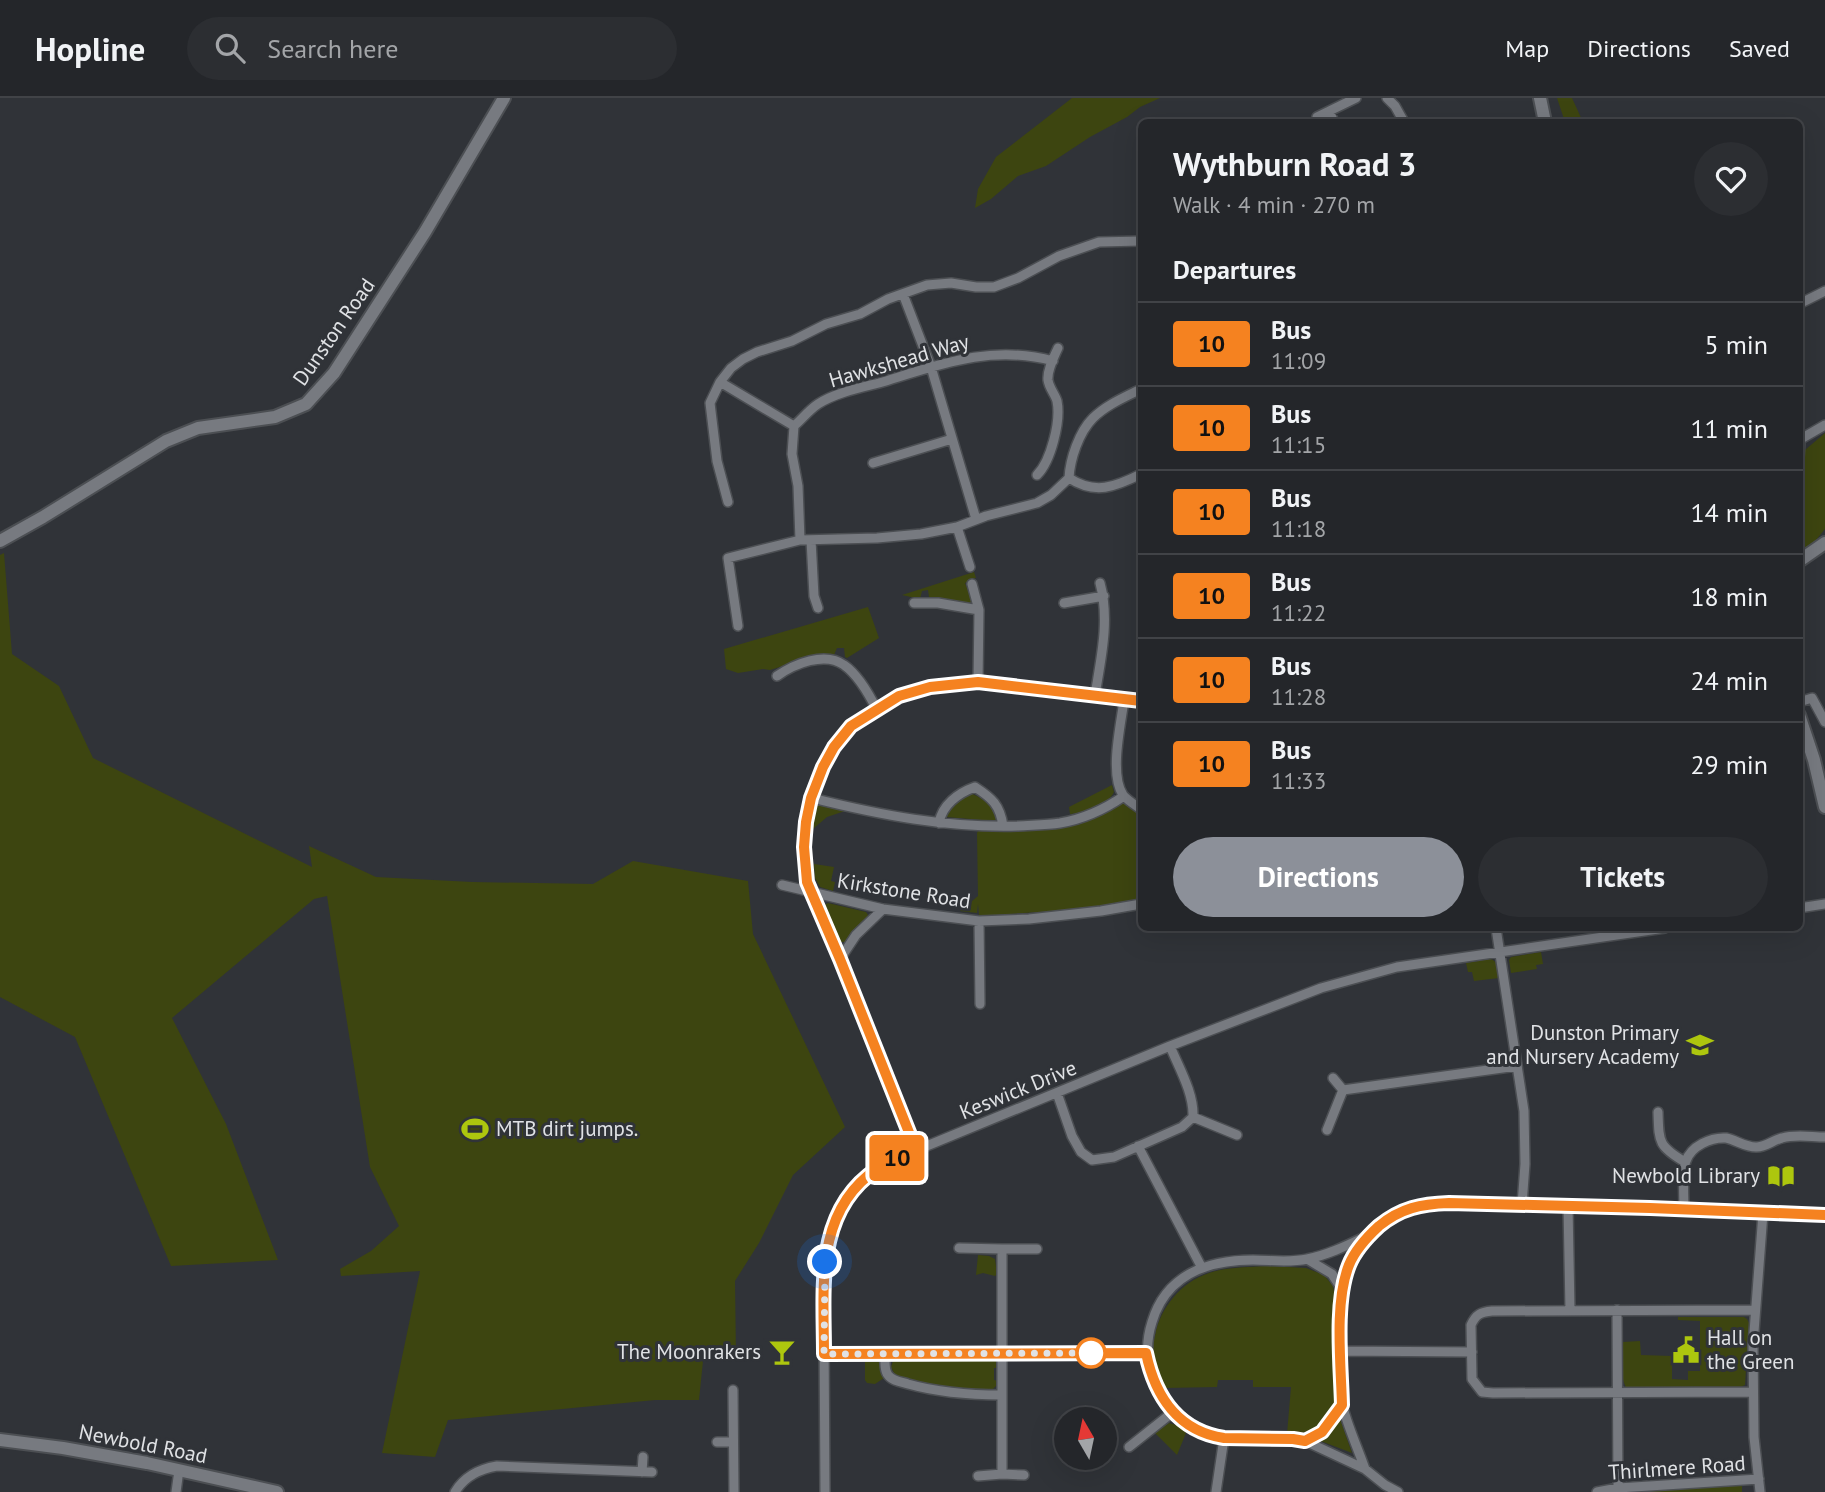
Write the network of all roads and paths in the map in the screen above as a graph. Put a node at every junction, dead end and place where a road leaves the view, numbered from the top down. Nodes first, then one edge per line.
1 (504, 98) edge
2 (1356, 98) edge
3 (1387, 98) edge
4 (1540, 98) edge
5 (1329, 111) junction
6 (1317, 117) dead end
7 (1333, 119) edge
8 (1402, 119) edge
9 (1544, 119) edge
10 (1138, 241) edge
11 (1825, 290) edge
12 (903, 293) junction
13 (1803, 302) edge
14 (1058, 348) dead end
15 (1053, 361) junction
16 (931, 367) junction
17 (720, 382) junction
18 (1138, 391) edge
19 (1825, 425) edge
20 (794, 426) junction
21 (952, 439) junction
22 (1803, 439) edge
23 (873, 463) dead end
24 (1037, 475) dead end
25 (1138, 475) edge
26 (1069, 478) junction
27 (728, 502) dead end
28 (976, 519) junction
29 (957, 527) junction
30 (800, 540) junction
31 (0, 541) edge
32 (811, 541) junction
33 (1825, 543) edge
34 (1803, 558) edge
35 (970, 567) dead end
36 (972, 583) dead end
37 (1100, 583) dead end
38 (1104, 596) junction
39 (915, 603) dead end
40 (1064, 603) dead end
41 (818, 608) dead end
42 (979, 610) junction
43 (738, 626) dead end
44 (777, 676) dead end
45 (978, 682) junction
46 (1095, 695) junction
47 (1125, 700) junction
48 (1138, 701) edge
49 (1803, 701) edge
50 (877, 710) junction
51 (1825, 722) edge
52 (1803, 727) edge
53 (1124, 796) junction
54 (811, 798) junction
55 (1138, 806) edge
56 (1825, 807) edge
57 (939, 823) junction
58 (1003, 826) junction
59 (782, 885) dead end
60 (810, 893) junction
61 (1138, 904) edge
62 (1825, 904) edge
63 (1803, 907) edge
64 (883, 909) junction
65 (979, 921) junction
66 (1496, 931) edge
67 (1644, 931) edge
68 (1499, 952) junction
69 (840, 959) junction
70 (980, 1004) dead end
71 (1170, 1046) junction
72 (1517, 1066) junction
73 (1332, 1078) dead end
74 (1343, 1090) junction
75 (1057, 1093) junction
76 (1192, 1117) junction
77 (1655, 1117) dead end
78 (1327, 1130) dead end
79 (1237, 1135) dead end
80 (1825, 1137) edge
81 (1138, 1146) junction
82 (916, 1150) junction
83 (1685, 1162) junction
84 (1522, 1205) junction
85 (1568, 1206) junction
86 (1684, 1209) junction
87 (1763, 1213) junction
88 (1825, 1215) edge
89 (1368, 1235) junction
90 (959, 1248) dead end
91 (1002, 1249) junction
92 (1037, 1249) dead end
93 (1307, 1259) junction
94 (1202, 1268) junction
95 (1342, 1291) junction
96 (1570, 1310) junction
97 (1617, 1310) junction
98 (1755, 1310) junction
99 (1340, 1352) junction
100 (1472, 1352) junction
101 (885, 1353) junction
102 (1146, 1353) junction
103 (824, 1354) junction
104 (1002, 1354) junction
105 (733, 1390) dead end
106 (1753, 1392) junction
107 (1618, 1393) junction
108 (1002, 1395) junction
109 (1342, 1405) junction
110 (1173, 1412) junction
111 (1224, 1438) junction
112 (0, 1440) edge
113 (1305, 1441) junction
114 (716, 1442) dead end
115 (733, 1442) junction
116 (1129, 1447) dead end
117 (643, 1457) dead end
118 (1365, 1469) junction
119 (179, 1470) junction
120 (1002, 1474) junction
121 (1024, 1475) dead end
122 (978, 1476) dead end
123 (1759, 1479) junction
124 (1618, 1488) junction
125 (176, 1492) edge
126 (277, 1492) edge
127 (455, 1492) edge
128 (734, 1492) edge
129 (825, 1492) edge
130 (1216, 1492) edge
131 (1398, 1492) edge
132 (1597, 1492) edge
133 (1760, 1492) edge

1 - 31 main road, Dunston Road
2 - 5 street
3 - 8 street
4 - 9 main road
5 - 6 street
5 - 7 street
10 - 12 street
11 - 13 street
12 - 16 street
12 - 17 street
14 - 15 street
15 - 16 street, Hawkshead Way
15 - 24 street
16 - 20 street, Hawkshead Way
16 - 21 street
17 - 20 street
17 - 27 street
18 - 26 street
19 - 22 street
20 - 30 street
21 - 23 street
21 - 28 street
25 - 26 street
26 - 28 street
28 - 29 street
29 - 32 street
29 - 35 street
30 - 32 street
30 - 43 street
32 - 41 street
33 - 34 main road
36 - 42 street
37 - 38 street
38 - 40 street
38 - 46 street
39 - 42 street
42 - 45 street
44 - 50 street
45 - 46 street
45 - 50 street
46 - 47 street
47 - 48 street
47 - 53 street
49 - 51 street
50 - 54 street
52 - 56 main road
53 - 55 street
53 - 58 street
54 - 57 street
54 - 60 street
57 - 58 street
57 - 58 street
59 - 60 street, Kirkstone Road
60 - 64 street, Kirkstone Road
60 - 69 street
61 - 65 street, Kirkstone Road
62 - 63 street
64 - 65 street, Kirkstone Road
64 - 69 street
65 - 70 street, Kirkstone Road
66 - 68 street
67 - 68 street, Keswick Drive
68 - 71 street, Keswick Drive
68 - 72 street
69 - 82 street
71 - 75 street, Keswick Drive
71 - 76 street
72 - 74 street
72 - 84 street
73 - 74 street
74 - 78 street
75 - 81 street
75 - 82 street, Keswick Drive
76 - 79 street
76 - 81 street
77 - 83 street
80 - 83 street
81 - 94 street
82 - 103 street, Keswick Drive
83 - 86 street
84 - 85 street
84 - 89 street
85 - 86 street
85 - 96 street
86 - 87 street
87 - 88 street
87 - 98 street
89 - 93 street
89 - 95 street
90 - 91 street
91 - 92 street
91 - 104 street
93 - 94 street
93 - 95 street
94 - 102 street
95 - 99 street
96 - 97 street
96 - 100 street
97 - 98 street
97 - 107 street
98 - 106 street
99 - 100 street
99 - 109 street
100 - 107 street
101 - 103 street
101 - 104 street
101 - 108 street
102 - 104 street
102 - 110 street
103 - 129 street, Keswick Drive
104 - 108 street
105 - 115 street
106 - 107 street
106 - 123 street
107 - 124 street
108 - 120 street
109 - 113 street
109 - 118 street
110 - 111 street
110 - 116 street
111 - 113 street
111 - 130 street
112 - 119 main road, Newbold Road
113 - 118 street
114 - 115 street
115 - 128 street
117 - 127 street
118 - 131 street
119 - 125 street
119 - 126 main road, Newbold Road
120 - 121 street
120 - 122 street
123 - 124 street, Thirlmere Road
123 - 133 street
124 - 132 street, Thirlmere Road

